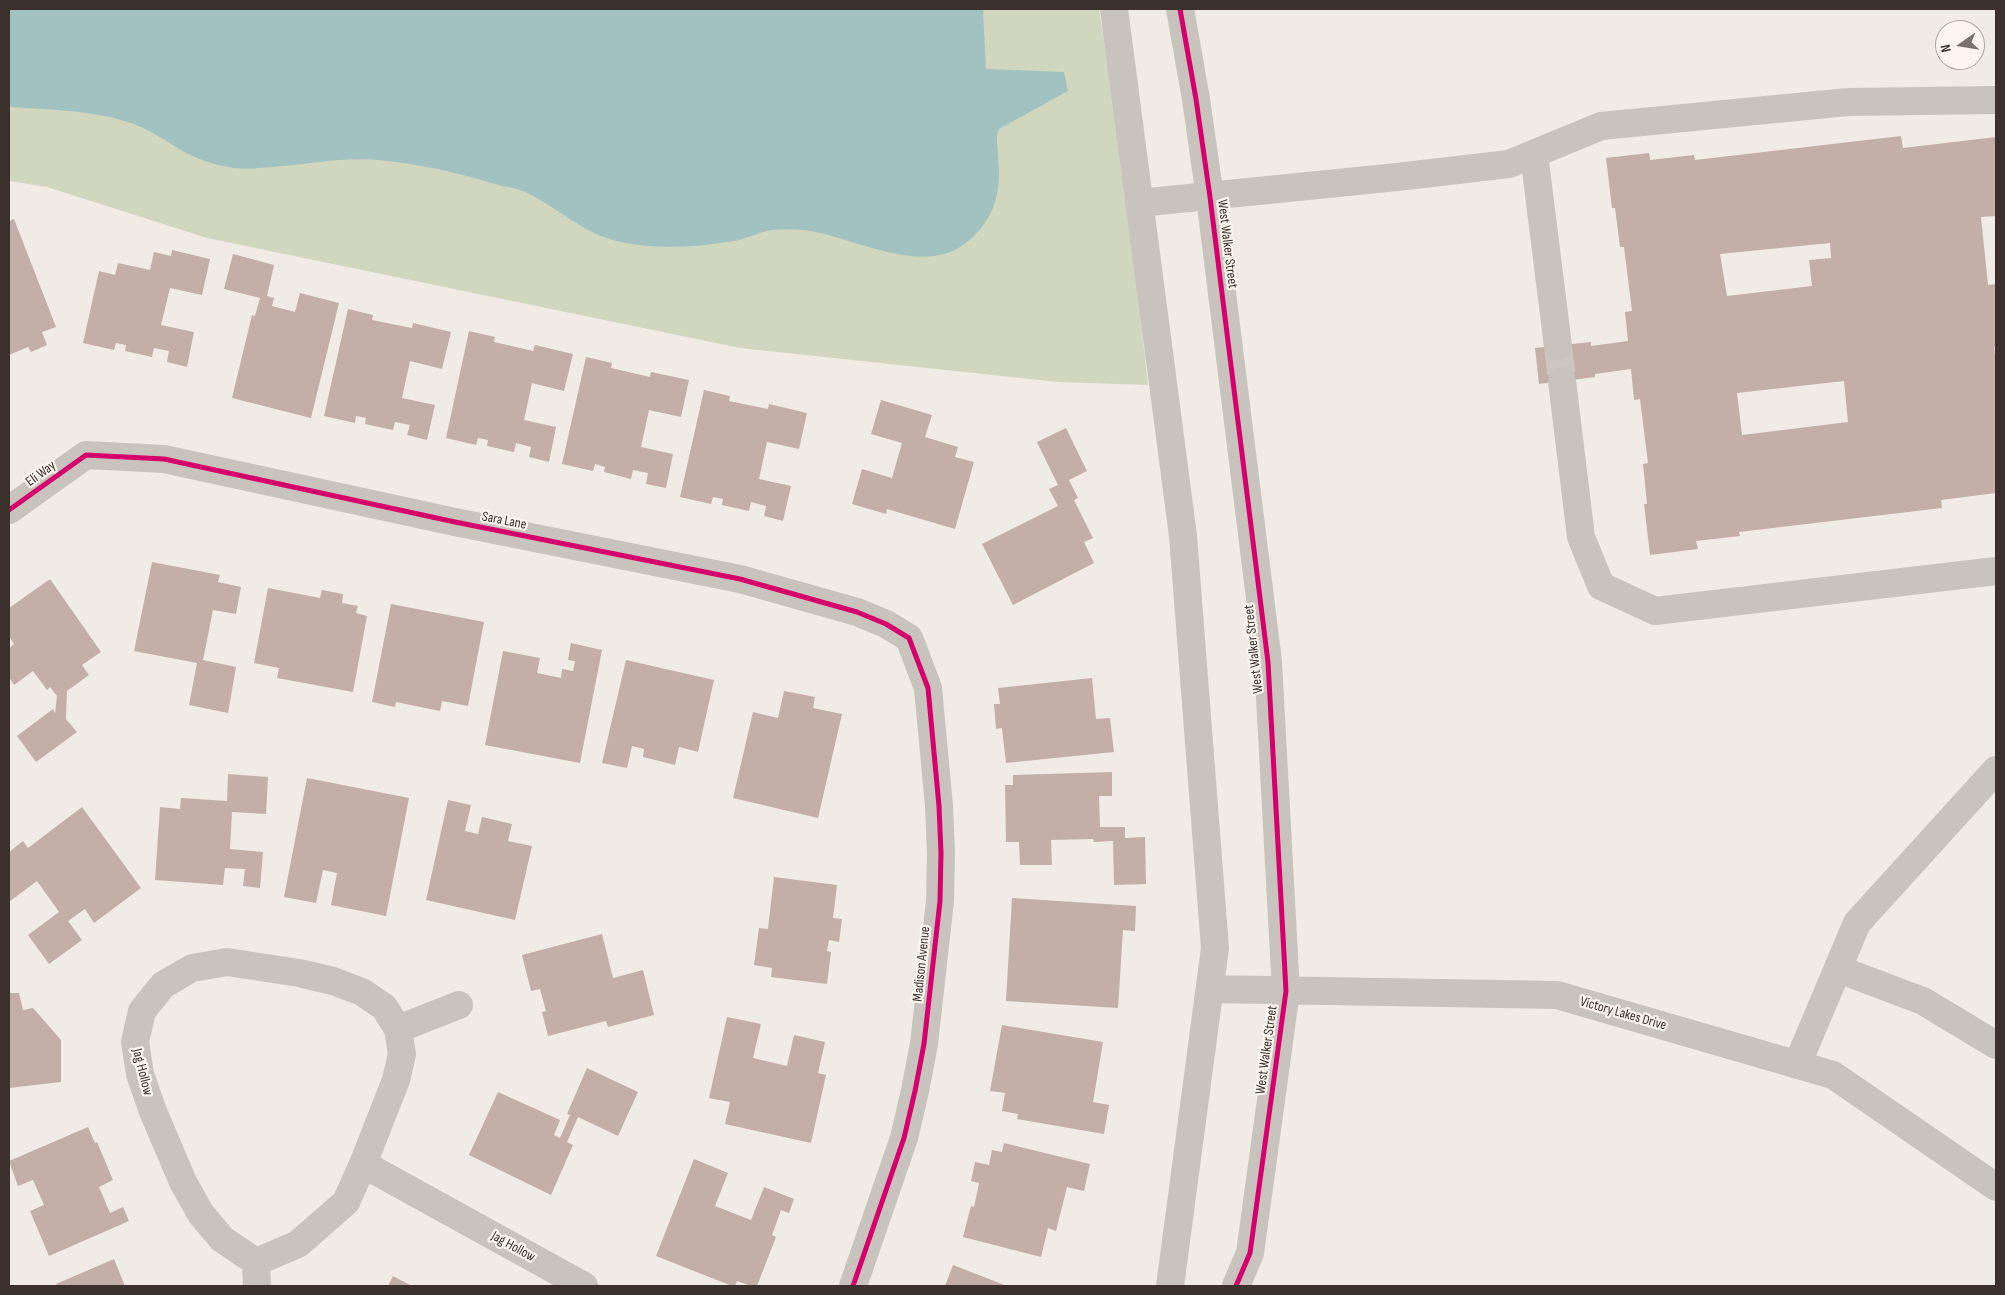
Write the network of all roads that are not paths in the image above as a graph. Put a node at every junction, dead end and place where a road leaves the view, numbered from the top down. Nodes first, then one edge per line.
1 (1114, 9) edge
2 (1180, 9) edge
3 (1996, 100) edge
4 (1534, 154) junction
5 (1210, 197) junction
6 (1139, 203) junction
7 (1558, 346) tunnel mouth
8 (1562, 381) tunnel mouth
9 (86, 455) joint
10 (9, 510) edge
11 (1996, 571) edge
12 (909, 638) joint
13 (1990, 788) edge
14 (1838, 969) junction
15 (1210, 989) junction
16 (1286, 990) junction
17 (459, 1005) dead end
18 (398, 1029) junction
19 (1996, 1045) edge
20 (1797, 1065) junction
21 (364, 1164) junction
22 (1996, 1187) edge
23 (257, 1274) edge
24 (584, 1286) edge
25 (853, 1286) edge
26 (1170, 1286) edge
27 (1236, 1286) edge

1 - 6 street
2 - 5 street, West Walker Street
3 - 4 street
4 - 5 street
4 - 7 street
5 - 6 street
5 - 16 street, West Walker Street
6 - 15 street
8 - 11 street
9 - 10 street, Eli Way
9 - 12 street, Sara Lane
12 - 25 street, Madison Avenue
13 - 14 street
14 - 19 street
14 - 20 street
15 - 16 street, Victory Lakes Drive
15 - 26 street
16 - 20 street, Victory Lakes Drive
16 - 27 street, West Walker Street
17 - 18 street
18 - 21 street, Jag Hollow
18 - 23 street, Jag Hollow
20 - 22 street, Victory Lakes Drive
21 - 23 street, Jag Hollow
21 - 24 street, Jag Hollow

